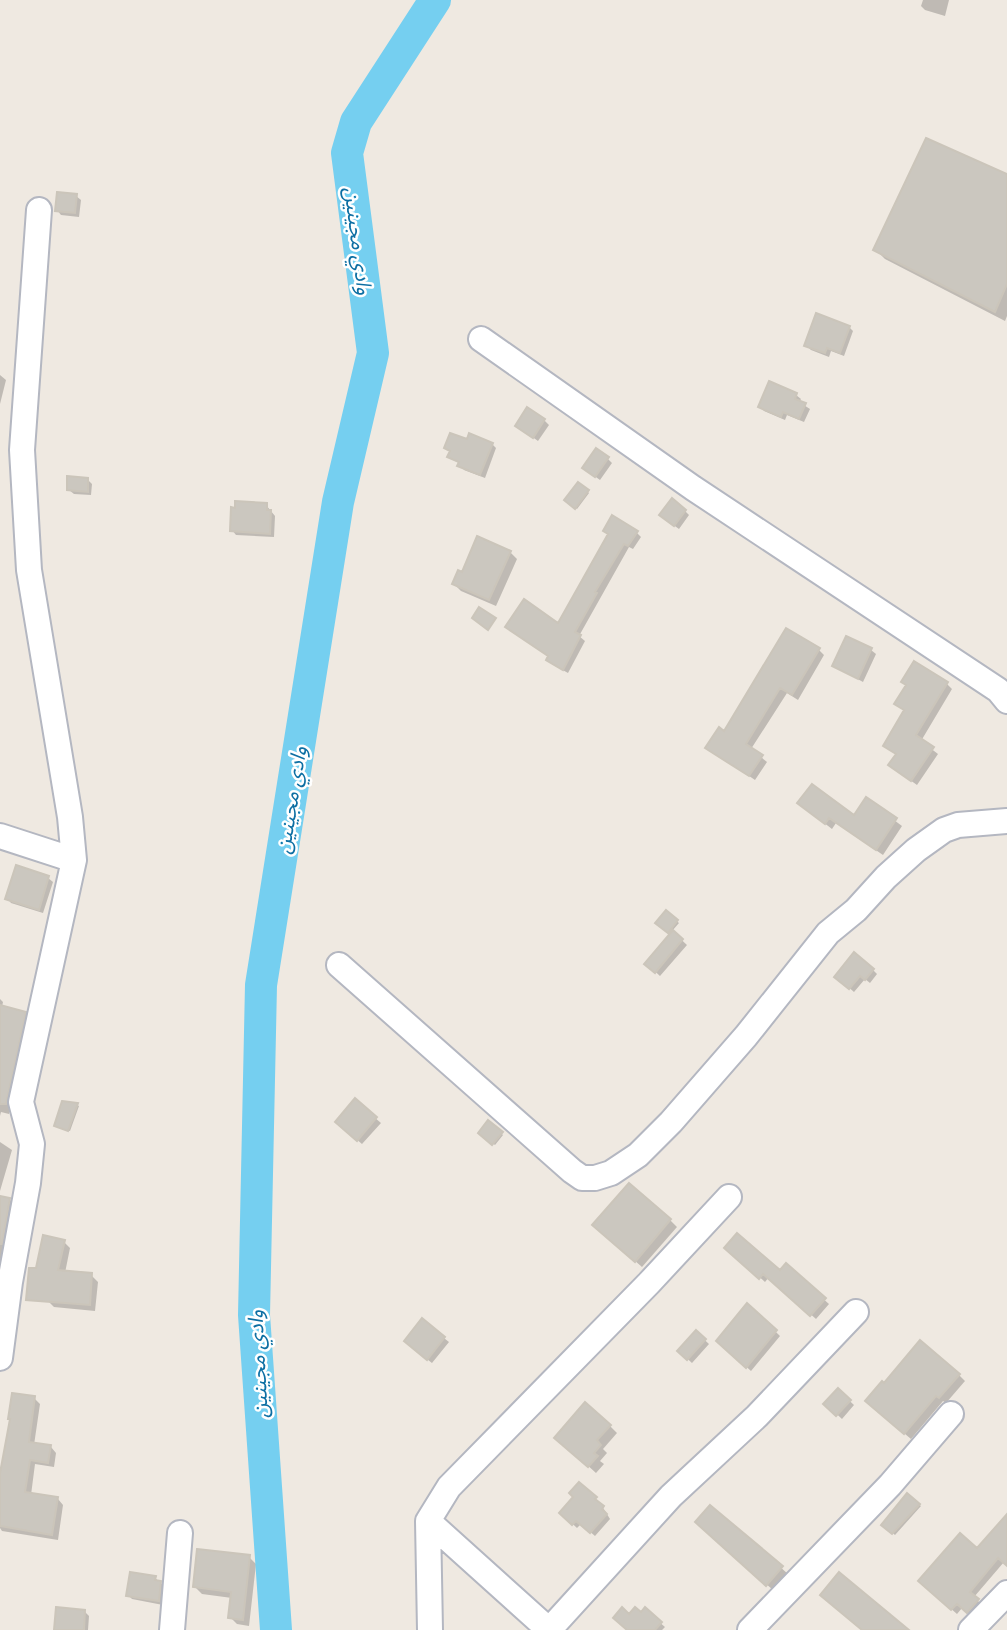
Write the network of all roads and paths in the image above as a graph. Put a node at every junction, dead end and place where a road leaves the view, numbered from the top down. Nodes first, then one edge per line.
1 (39, 210) dead end
2 (481, 339) dead end
3 (1007, 701) edge
4 (1007, 821) edge
5 (0, 836) edge
6 (74, 860) junction
7 (339, 965) dead end
8 (0, 1118) edge
9 (24, 1123) junction
10 (729, 1197) dead end
11 (5, 1281) edge
12 (856, 1312) dead end
13 (0, 1358) edge
14 (951, 1414) dead end
15 (428, 1521) junction
16 (180, 1533) dead end
17 (1007, 1593) edge
18 (172, 1630) edge
19 (430, 1630) edge
20 (549, 1630) edge
21 (750, 1630) edge
22 (971, 1630) edge

1 - 6 street
2 - 3 street
4 - 7 street
5 - 6 street
6 - 9 street
8 - 9 street
9 - 11 street
10 - 15 street
11 - 13 street
12 - 20 street
14 - 21 street
15 - 19 street
15 - 20 street
16 - 18 street
17 - 22 street

